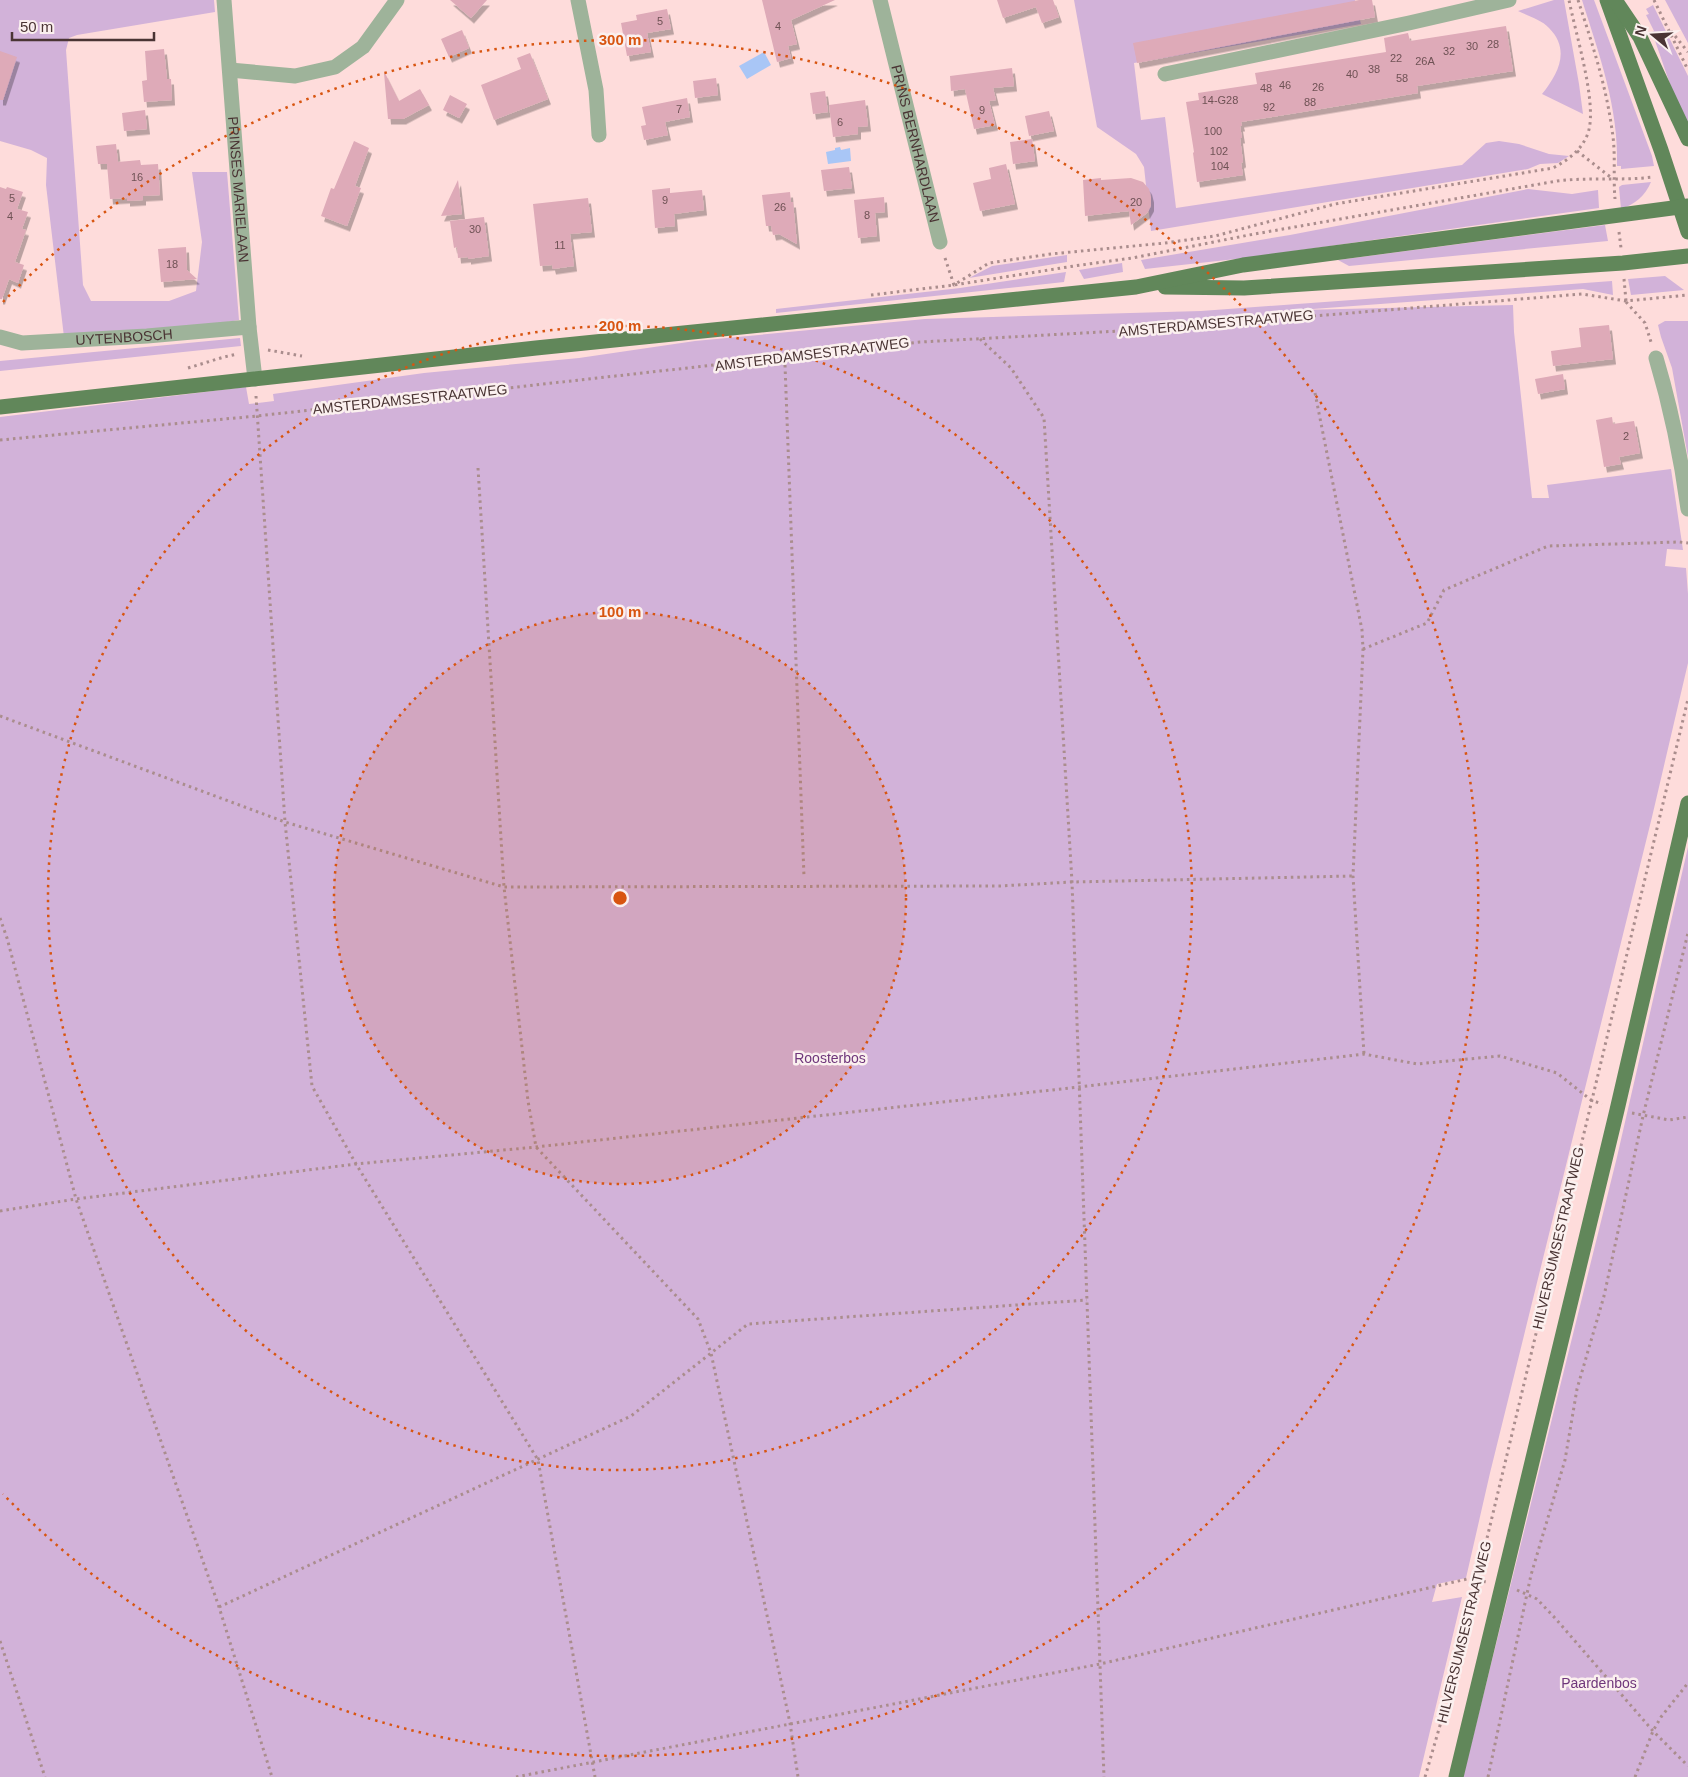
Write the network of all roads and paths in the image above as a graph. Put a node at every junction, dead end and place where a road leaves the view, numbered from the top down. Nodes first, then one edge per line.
1 (224, 0) edge
2 (397, 0) edge
3 (578, 0) edge
4 (880, 0) edge
5 (1509, 0) edge
6 (1569, 0) edge
7 (1578, 0) edge
8 (1607, 0) edge
9 (1615, 0) edge
10 (1654, 0) edge
11 (1666, 26) junction
12 (1688, 52) edge
13 (230, 70) junction
14 (1688, 70) edge
15 (1165, 74) dead end
16 (599, 135) dead end
17 (1688, 139) edge
18 (1577, 151) junction
19 (1613, 179) junction
20 (1684, 206) edge
21 (1617, 216) junction
22 (1688, 232) edge
23 (940, 242) joint
24 (1688, 256) edge
25 (1623, 263) junction
26 (954, 285) junction
27 (1136, 287) junction
28 (869, 295) dead end
29 (1688, 295) edge
30 (1626, 301) junction
31 (249, 327) junction
32 (0, 337) edge
33 (980, 338) junction
34 (251, 352) junction
35 (305, 356) dead end
36 (1656, 358) joint
37 (785, 365) dead end
38 (183, 370) dead end
39 (255, 379) junction
40 (1315, 393) dead end
41 (0, 407) edge
42 (257, 416) junction
43 (0, 440) edge
44 (478, 468) dead end
45 (1688, 509) edge
46 (1688, 543) edge
47 (1363, 649) junction
48 (1688, 699) edge
49 (0, 716) edge
50 (1688, 803) edge
51 (285, 822) junction
52 (1354, 876) junction
53 (804, 877) dead end
54 (1072, 882) junction
55 (504, 887) junction
56 (0, 918) edge
57 (1688, 933) edge
58 (1364, 1054) junction
59 (1079, 1087) junction
60 (1591, 1100) junction
61 (1617, 1110) junction
62 (1642, 1116) junction
63 (1688, 1117) edge
64 (536, 1147) junction
65 (356, 1164) junction
66 (76, 1199) junction
67 (0, 1211) edge
68 (1086, 1300) junction
69 (711, 1353) junction
70 (538, 1460) junction
71 (1477, 1580) junction
72 (1502, 1586) junction
73 (1527, 1594) junction
74 (220, 1607) junction
75 (0, 1641) edge
76 (1100, 1664) junction
77 (1688, 1683) edge
78 (790, 1723) junction
79 (1653, 1731) junction
80 (592, 1762) junction
81 (1688, 1766) edge
82 (45, 1777) edge
83 (272, 1777) edge
84 (516, 1777) edge
85 (595, 1777) edge
86 (798, 1777) edge
87 (1104, 1777) edge
88 (1426, 1777) edge
89 (1456, 1777) edge
90 (1488, 1777) edge
91 (1635, 1777) edge

1 - 13 street, PRINSES MARIELAAN
2 - 13 street
3 - 16 street
4 - 23 street, PRINS BERNHARDLAAN
5 - 15 street
6 - 18 path
7 - 19 path
8 - 20 main road
9 - 17 main road
10 - 11 path
11 - 12 path
11 - 14 path
13 - 31 street, PRINSES MARIELAAN
18 - 19 path
18 - 26 path
19 - 21 path
19 - 26 path
20 - 21 main road
20 - 22 main road
21 - 25 path
21 - 27 main road
23 - 26 path
24 - 25 main road
25 - 27 main road
25 - 30 path
26 - 28 path
27 - 39 main road
29 - 30 path, AMSTERDAMSESTRAATWEG
30 - 33 path, AMSTERDAMSESTRAATWEG
30 - 36 path
31 - 32 street, UYTENBOSCH
31 - 34 street, PRINSES MARIELAAN
33 - 42 path, AMSTERDAMSESTRAATWEG
33 - 54 path
34 - 35 path
34 - 38 path
34 - 39 street, PRINSES MARIELAAN
36 - 45 street
37 - 53 path
39 - 41 main road
39 - 42 path
40 - 47 path
42 - 43 path, AMSTERDAMSESTRAATWEG
42 - 51 path
44 - 55 path
46 - 47 path
47 - 52 path
48 - 60 path, HILVERSUMSESTRAATWEG
49 - 51 path
50 - 61 main road, HILVERSUMSESTRAATWEG
51 - 55 path
51 - 65 path
52 - 54 path
52 - 58 path
54 - 55 path
54 - 59 path
55 - 64 path
56 - 66 path
57 - 62 path
58 - 59 path
58 - 60 path
59 - 64 path
59 - 68 path
60 - 61 path
60 - 71 path, HILVERSUMSESTRAATWEG
61 - 72 main road, HILVERSUMSESTRAATWEG
62 - 63 path
62 - 73 path
64 - 65 path
64 - 69 path
65 - 66 path
65 - 70 path
66 - 67 path
66 - 74 path
68 - 69 path
68 - 76 path
69 - 70 path
69 - 78 path
70 - 74 path
70 - 80 path
71 - 72 path
71 - 76 path
71 - 88 path, HILVERSUMSESTRAATWEG
72 - 73 path
72 - 89 main road, HILVERSUMSESTRAATWEG
73 - 79 path
73 - 90 path
74 - 83 path
75 - 82 path
76 - 78 path
76 - 87 path
77 - 79 path
78 - 80 path
78 - 86 path
79 - 81 path
79 - 91 path
80 - 84 path
80 - 85 path

